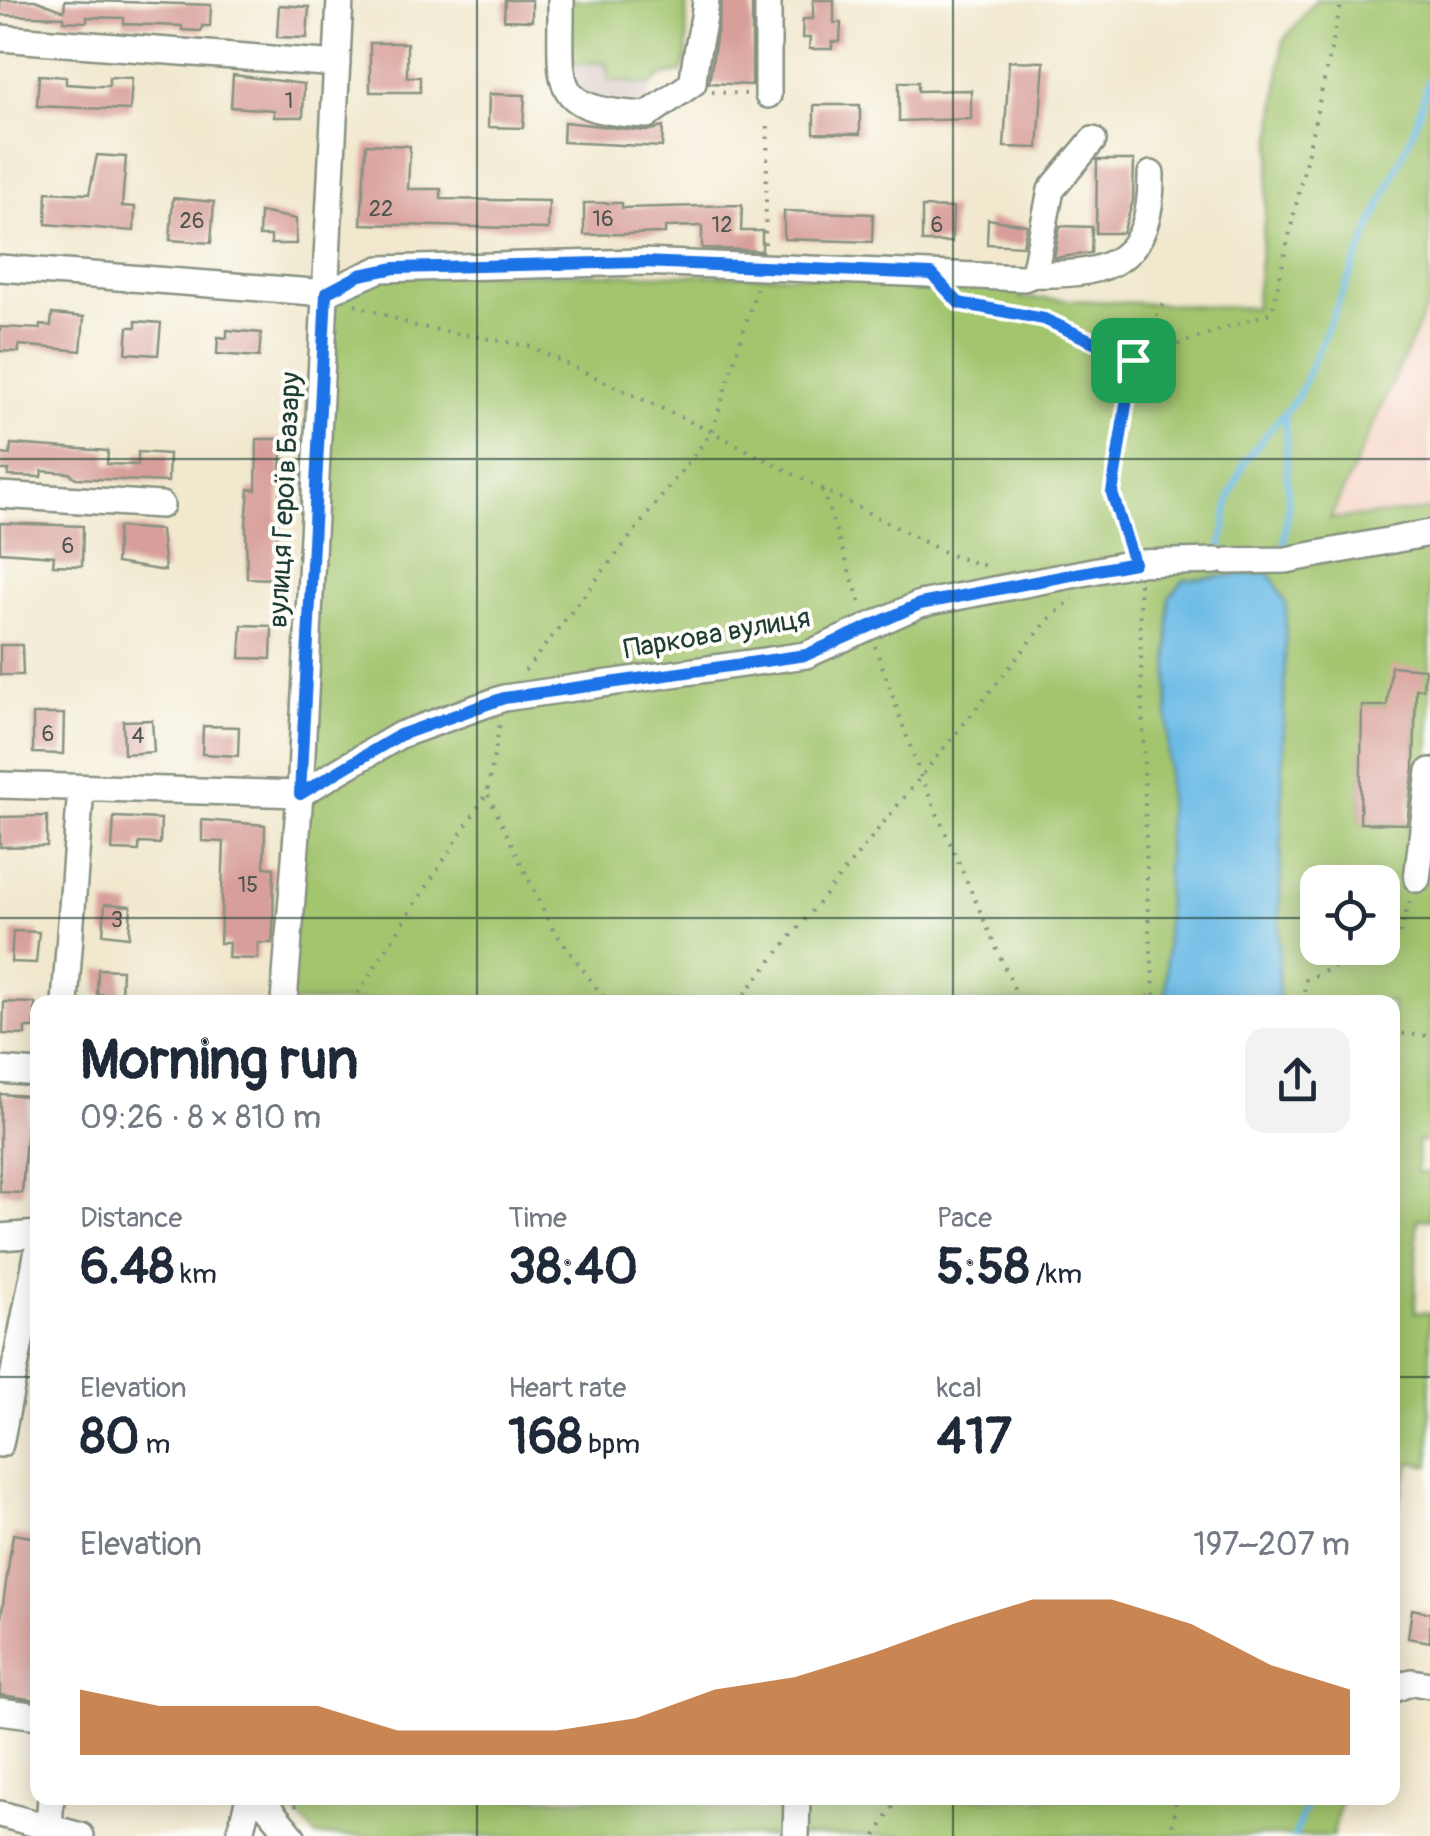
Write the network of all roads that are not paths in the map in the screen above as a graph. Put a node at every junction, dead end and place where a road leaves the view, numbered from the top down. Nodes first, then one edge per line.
1 (340, 0) edge
2 (561, 0) edge
3 (706, 0) edge
4 (768, 0) edge
5 (0, 38) edge
6 (337, 64) junction
7 (768, 95) road end
8 (1093, 140) dead end
9 (1150, 174) dead end
10 (0, 268) edge
11 (1029, 276) junction
12 (326, 293) junction
13 (0, 495) edge
14 (161, 505) dead end
15 (1430, 533) edge
16 (1430, 771) edge
17 (0, 785) edge
18 (81, 788) junction
19 (300, 794) junction
20 (1424, 876) edge
21 (66, 995) edge
22 (285, 995) edge
23 (0, 1070) edge
24 (30, 1072) edge
25 (30, 1235) edge
26 (0, 1237) edge
27 (30, 1291) edge
28 (0, 1444) edge
29 (1430, 1685) edge
30 (1400, 1687) edge
31 (0, 1711) edge
32 (30, 1715) edge
33 (53, 1805) edge
34 (247, 1805) edge
35 (266, 1805) edge
36 (796, 1805) edge
37 (0, 1814) edge
38 (60, 1831) edge
39 (239, 1836) edge
40 (292, 1836) edge
41 (796, 1836) edge

1 - 6 street, вулиця Героїв Базару
2 - 3 street
4 - 7 street
5 - 6 street
6 - 12 street, вулиця Героїв Базару
8 - 11 street
9 - 11 street
10 - 12 street
11 - 12 street
12 - 19 street, вулиця Героїв Базару
13 - 14 street
15 - 19 street, Паркова вулиця
16 - 20 street
17 - 18 street
18 - 19 street
18 - 21 street
19 - 22 street, вулиця Героїв Базару
23 - 24 street
25 - 26 street
27 - 28 street
29 - 30 street
31 - 32 street
33 - 38 street
34 - 39 street
35 - 40 street
36 - 41 street
37 - 38 street

